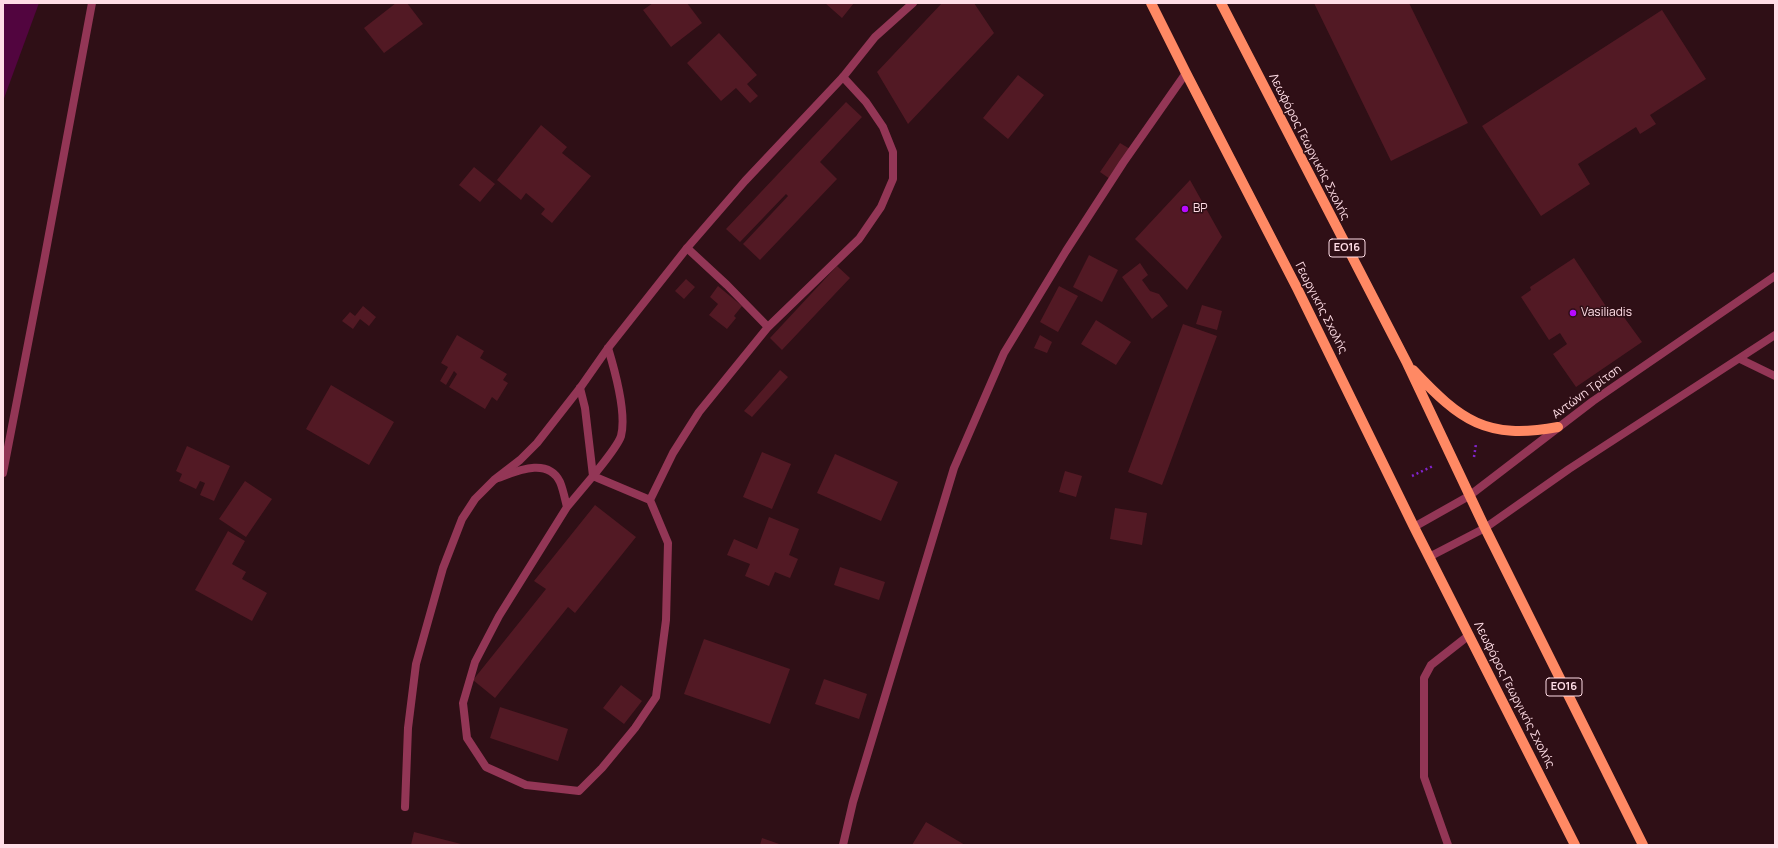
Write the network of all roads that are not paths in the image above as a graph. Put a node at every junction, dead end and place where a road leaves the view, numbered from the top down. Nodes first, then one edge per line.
1 (92, 3) edge
2 (913, 3) edge
3 (1152, 3) edge
4 (1220, 3) edge
5 (1186, 74) junction
6 (843, 77) junction
7 (687, 248) junction
8 (1775, 276) edge
9 (768, 327) junction
10 (1775, 335) edge
11 (608, 348) junction
12 (1740, 358) junction
13 (1407, 363) junction
14 (1775, 376) edge
15 (580, 388) junction
16 (1558, 427) junction
17 (3, 473) edge
18 (593, 476) junction
19 (494, 480) junction
20 (1469, 496) junction
21 (650, 500) junction
22 (567, 506) junction
23 (1414, 527) junction
24 (1485, 528) junction
25 (1429, 557) junction
26 (1468, 636) junction
27 (405, 807) dead end
28 (843, 845) edge
29 (1448, 845) edge
30 (1575, 845) edge
31 (1643, 845) edge

1 - 17 street
2 - 6 street
3 - 5 main road
4 - 13 main road, Λεωφόρος Γεωργικής Σχολής / ΕΟ16
5 - 23 main road, Γεωργικής Σχολής
5 - 28 street
6 - 7 street
6 - 9 street
7 - 9 street
7 - 11 street
8 - 16 street, Αντώνη Τρίτση
9 - 21 street
10 - 12 street
11 - 15 street
11 - 18 street
12 - 14 street
12 - 24 street
13 - 16 main road
13 - 20 main road, Λεωφόρος Γεωργικής Σχολής / ΕΟ16
15 - 18 street
15 - 19 street
16 - 20 street, Αντώνη Τρίτση
18 - 21 street
18 - 22 street
19 - 22 street
19 - 27 street
20 - 23 street, Αντώνη Τρίτση
20 - 24 main road, ΕΟ16
21 - 22 street
23 - 25 main road, Γεωργικής Σχολής
24 - 25 street
24 - 31 main road, ΕΟ16
25 - 26 main road, Λεωφόρος Γεωργικής Σχολής
26 - 29 street
26 - 30 main road, Λεωφόρος Γεωργικής Σχολής

